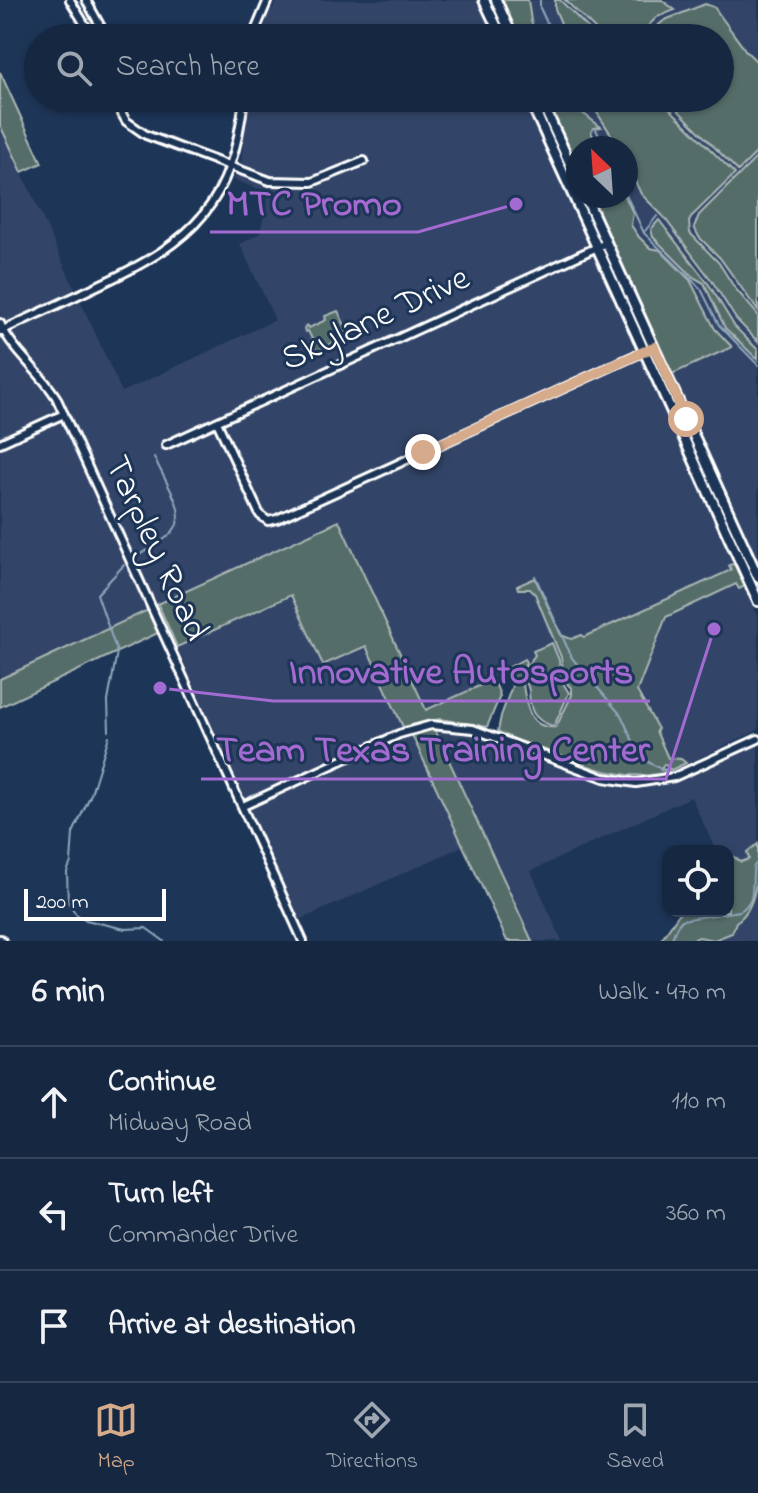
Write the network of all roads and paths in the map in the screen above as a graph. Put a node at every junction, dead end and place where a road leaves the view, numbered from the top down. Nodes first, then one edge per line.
1 (70, 0) edge
2 (86, 0) edge
3 (268, 0) edge
4 (484, 0) edge
5 (496, 0) edge
6 (85, 24) edge
7 (99, 24) edge
8 (258, 24) edge
9 (495, 24) edge
10 (507, 24) edge
11 (121, 112) edge
12 (241, 112) edge
13 (537, 112) edge
14 (545, 112) edge
15 (560, 153) junction
16 (364, 161) dead end
17 (566, 162) edge
18 (230, 168) junction
19 (589, 208) edge
20 (602, 245) junction
21 (1, 328) edge
22 (650, 349) junction
23 (64, 414) junction
24 (217, 422) junction
25 (0, 443) edge
26 (166, 445) dead end
27 (714, 492) junction
28 (758, 577) edge
29 (755, 587) edge
30 (758, 601) edge
31 (758, 739) edge
32 (243, 806) junction
33 (303, 941) edge

1 - 6 street
2 - 7 street
3 - 8 street
4 - 9 main road
5 - 10 main road
11 - 18 street
12 - 18 street
13 - 15 main road
14 - 15 main road
15 - 17 main road
15 - 20 main road
16 - 18 street
18 - 21 street
19 - 20 main road
20 - 22 main road
20 - 24 street, Skylane Drive
21 - 23 street, Tarpley Road
22 - 24 street
22 - 27 main road
23 - 25 street
23 - 32 street, Tarpley Road
24 - 26 street, Skylane Drive
27 - 28 main road
27 - 29 main road
29 - 30 main road
31 - 32 street
32 - 33 street, Tarpley Road

